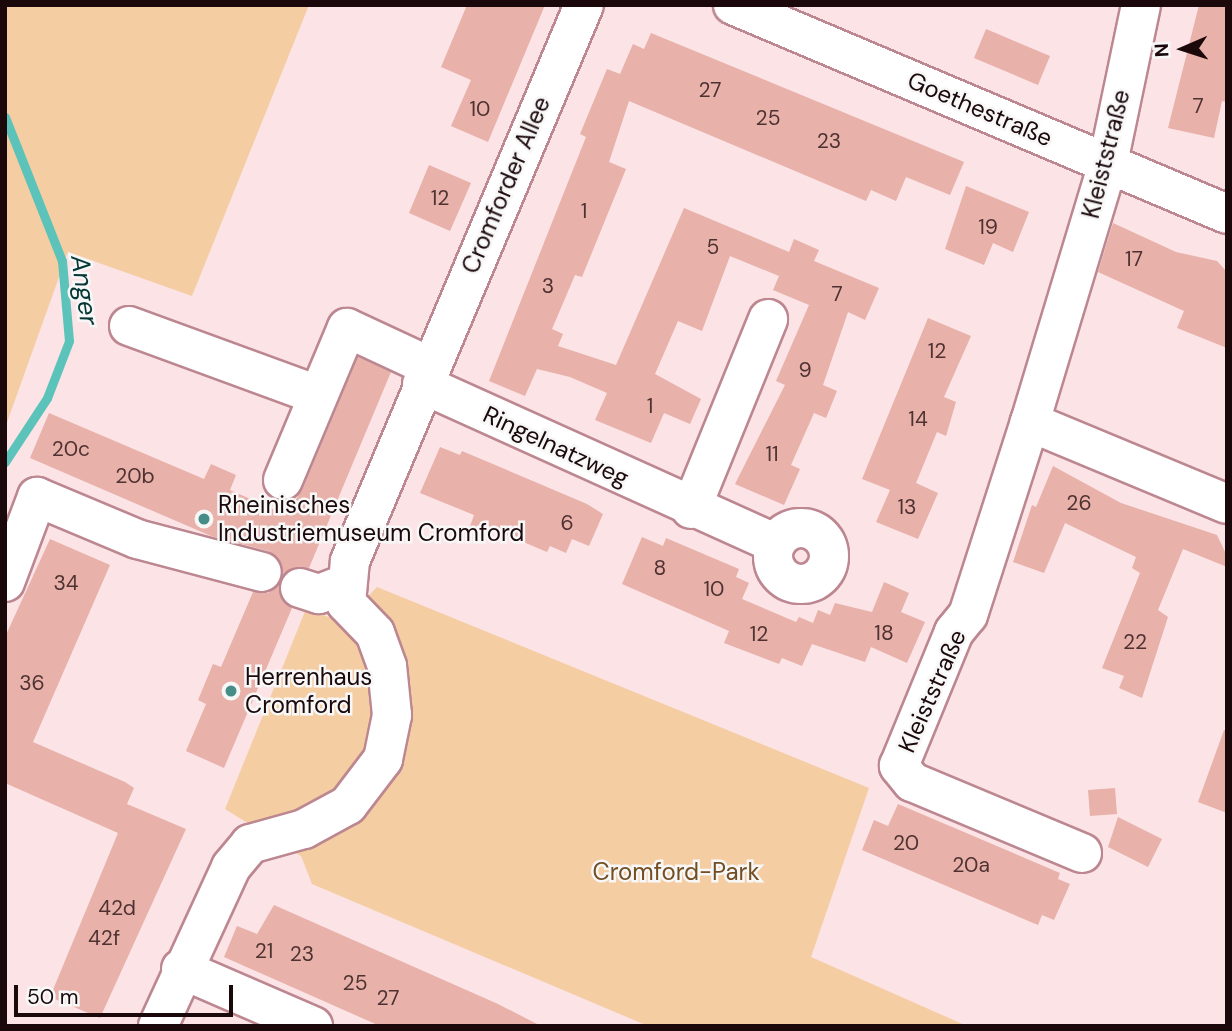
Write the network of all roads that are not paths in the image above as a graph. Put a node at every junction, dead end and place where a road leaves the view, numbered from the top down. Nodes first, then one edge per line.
1 (584, 5) edge
2 (733, 5) edge
3 (1141, 5) edge
4 (1108, 163) junction
5 (1227, 214) edge
6 (768, 320) dead end
7 (128, 326) dead end
8 (425, 375) junction
9 (318, 396) junction
10 (1030, 422) junction
11 (283, 480) dead end
12 (1227, 504) edge
13 (691, 509) junction
14 (776, 544) dead end
15 (262, 572) dead end
16 (5, 582) edge
17 (347, 583) junction
18 (300, 588) dead end
19 (1082, 853) dead end
20 (181, 969) junction
21 (158, 1026) edge
22 (313, 1026) edge

1 - 8 street, Cromforder Allee
2 - 4 street, Goethestraße
3 - 4 street, Kleiststraße
4 - 5 street, Goethestraße
4 - 10 street, Kleiststraße
6 - 13 street
7 - 9 street
8 - 9 street
8 - 13 street, Ringelnatzweg
8 - 17 street, Cromforder Allee
9 - 11 street
10 - 12 street
10 - 19 street, Kleiststraße
13 - 14 street, Ringelnatzweg
15 - 16 street
17 - 18 street
17 - 20 street, Cromforder Allee
20 - 21 street, Cromforder Allee
20 - 22 street

